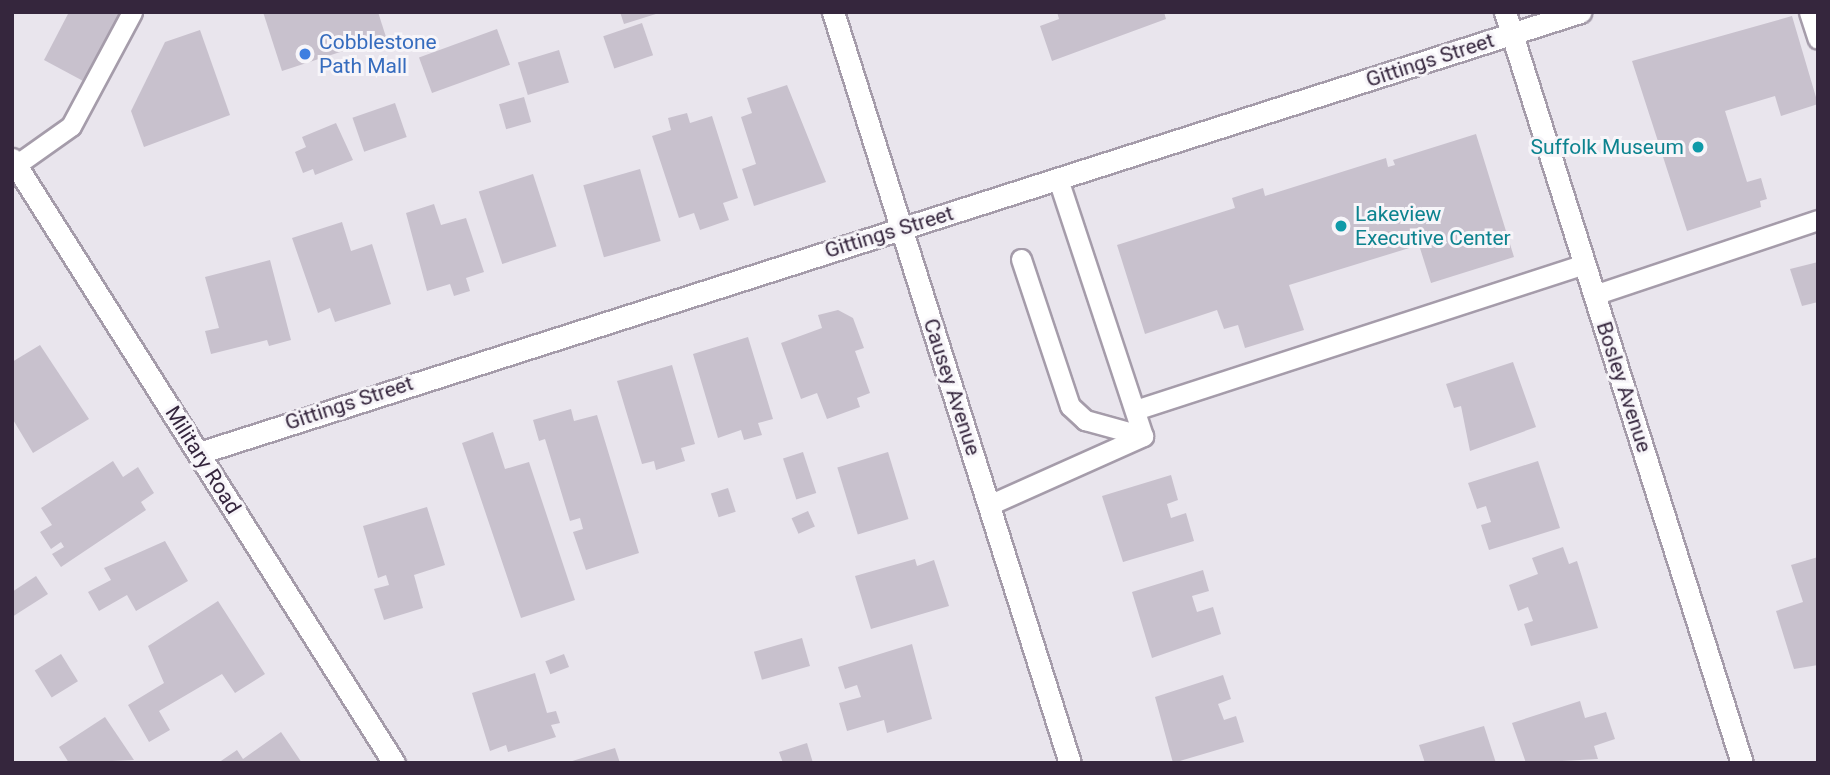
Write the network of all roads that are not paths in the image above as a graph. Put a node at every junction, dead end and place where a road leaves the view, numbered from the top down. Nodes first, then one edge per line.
1 (132, 12) edge
2 (833, 12) edge
3 (1505, 12) edge
4 (1580, 12) edge
5 (1809, 12) edge
6 (1512, 34) junction
7 (1818, 39) edge
8 (14, 162) edge
9 (1058, 179) junction
10 (1818, 220) edge
11 (902, 229) junction
12 (1021, 259) dead end
13 (1584, 264) junction
14 (1594, 295) junction
15 (1135, 410) junction
16 (1143, 436) junction
17 (199, 453) junction
18 (989, 505) junction
19 (394, 763) edge
20 (1070, 763) edge
21 (1742, 763) edge

1 - 8 lane
2 - 11 street, Causey Avenue
3 - 6 street, Bosley Avenue
4 - 6 street, Gittings Street
5 - 7 lane
6 - 9 street, Gittings Street
6 - 13 street, Bosley Avenue
8 - 17 street, Military Road
9 - 11 street, Gittings Street
9 - 15 lane
10 - 14 lane
11 - 17 street, Gittings Street
11 - 18 street, Causey Avenue
12 - 16 lane
13 - 14 street, Bosley Avenue
13 - 15 lane
14 - 21 street, Bosley Avenue
15 - 16 lane
16 - 18 lane
17 - 19 street, Military Road
18 - 20 street, Causey Avenue

